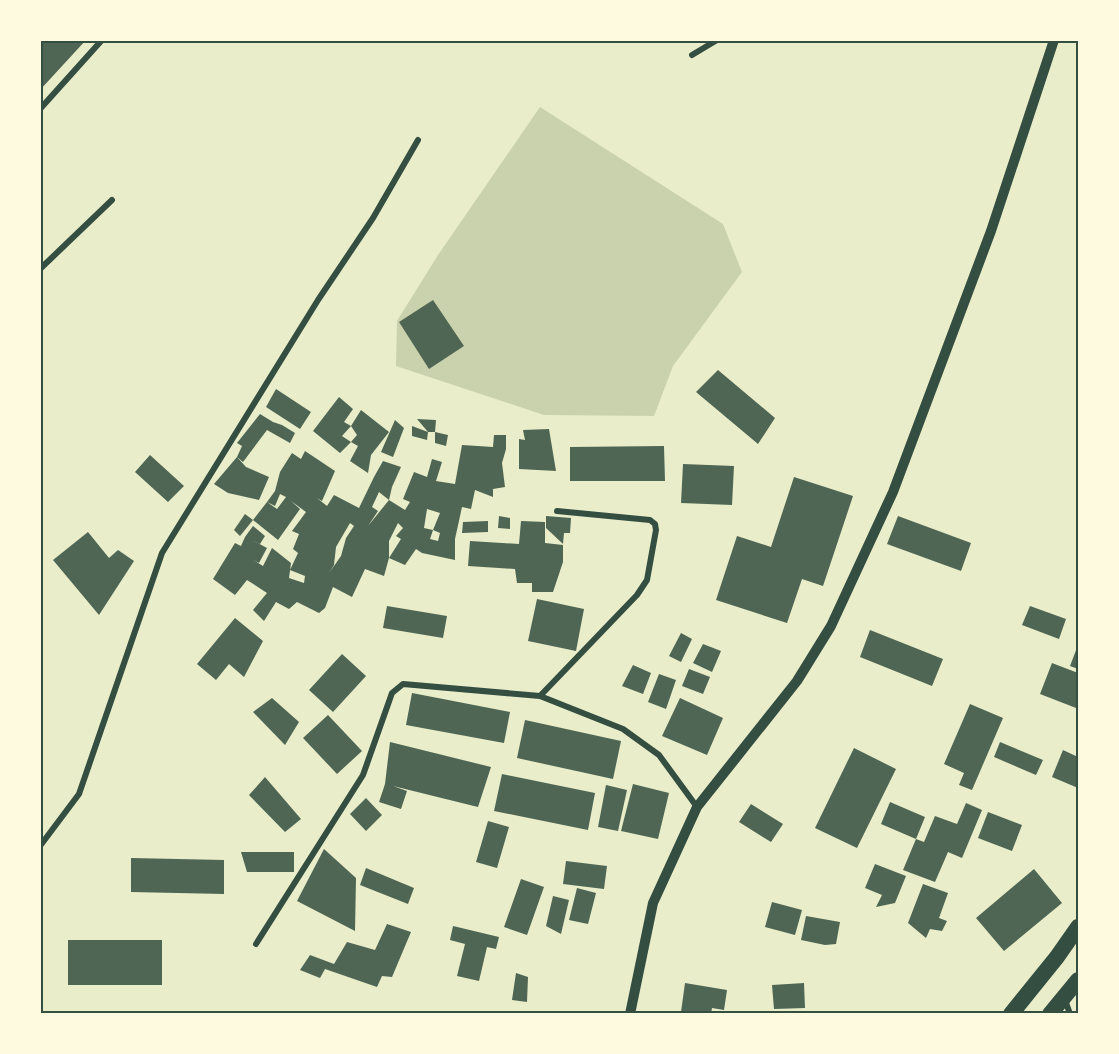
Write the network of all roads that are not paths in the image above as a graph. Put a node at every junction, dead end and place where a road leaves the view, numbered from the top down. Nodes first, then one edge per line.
1 (102, 40) edge
2 (717, 40) edge
3 (1054, 40) edge
4 (692, 55) dead end
5 (40, 109) edge
6 (418, 140) dead end
7 (112, 200) dead end
8 (40, 269) edge
9 (557, 511) dead end
10 (540, 696) junction
11 (697, 807) junction
12 (40, 846) edge
13 (1078, 927) edge
14 (256, 944) dead end
15 (1078, 980) edge
16 (1067, 1006) edge
17 (630, 1014) edge
18 (1011, 1014) edge
19 (1050, 1014) edge

1 - 5 street
2 - 4 street
3 - 11 street
6 - 12 street
7 - 8 street
9 - 10 street
10 - 11 street
10 - 14 street
11 - 17 street
13 - 18 highway
15 - 16 highway
16 - 19 highway

